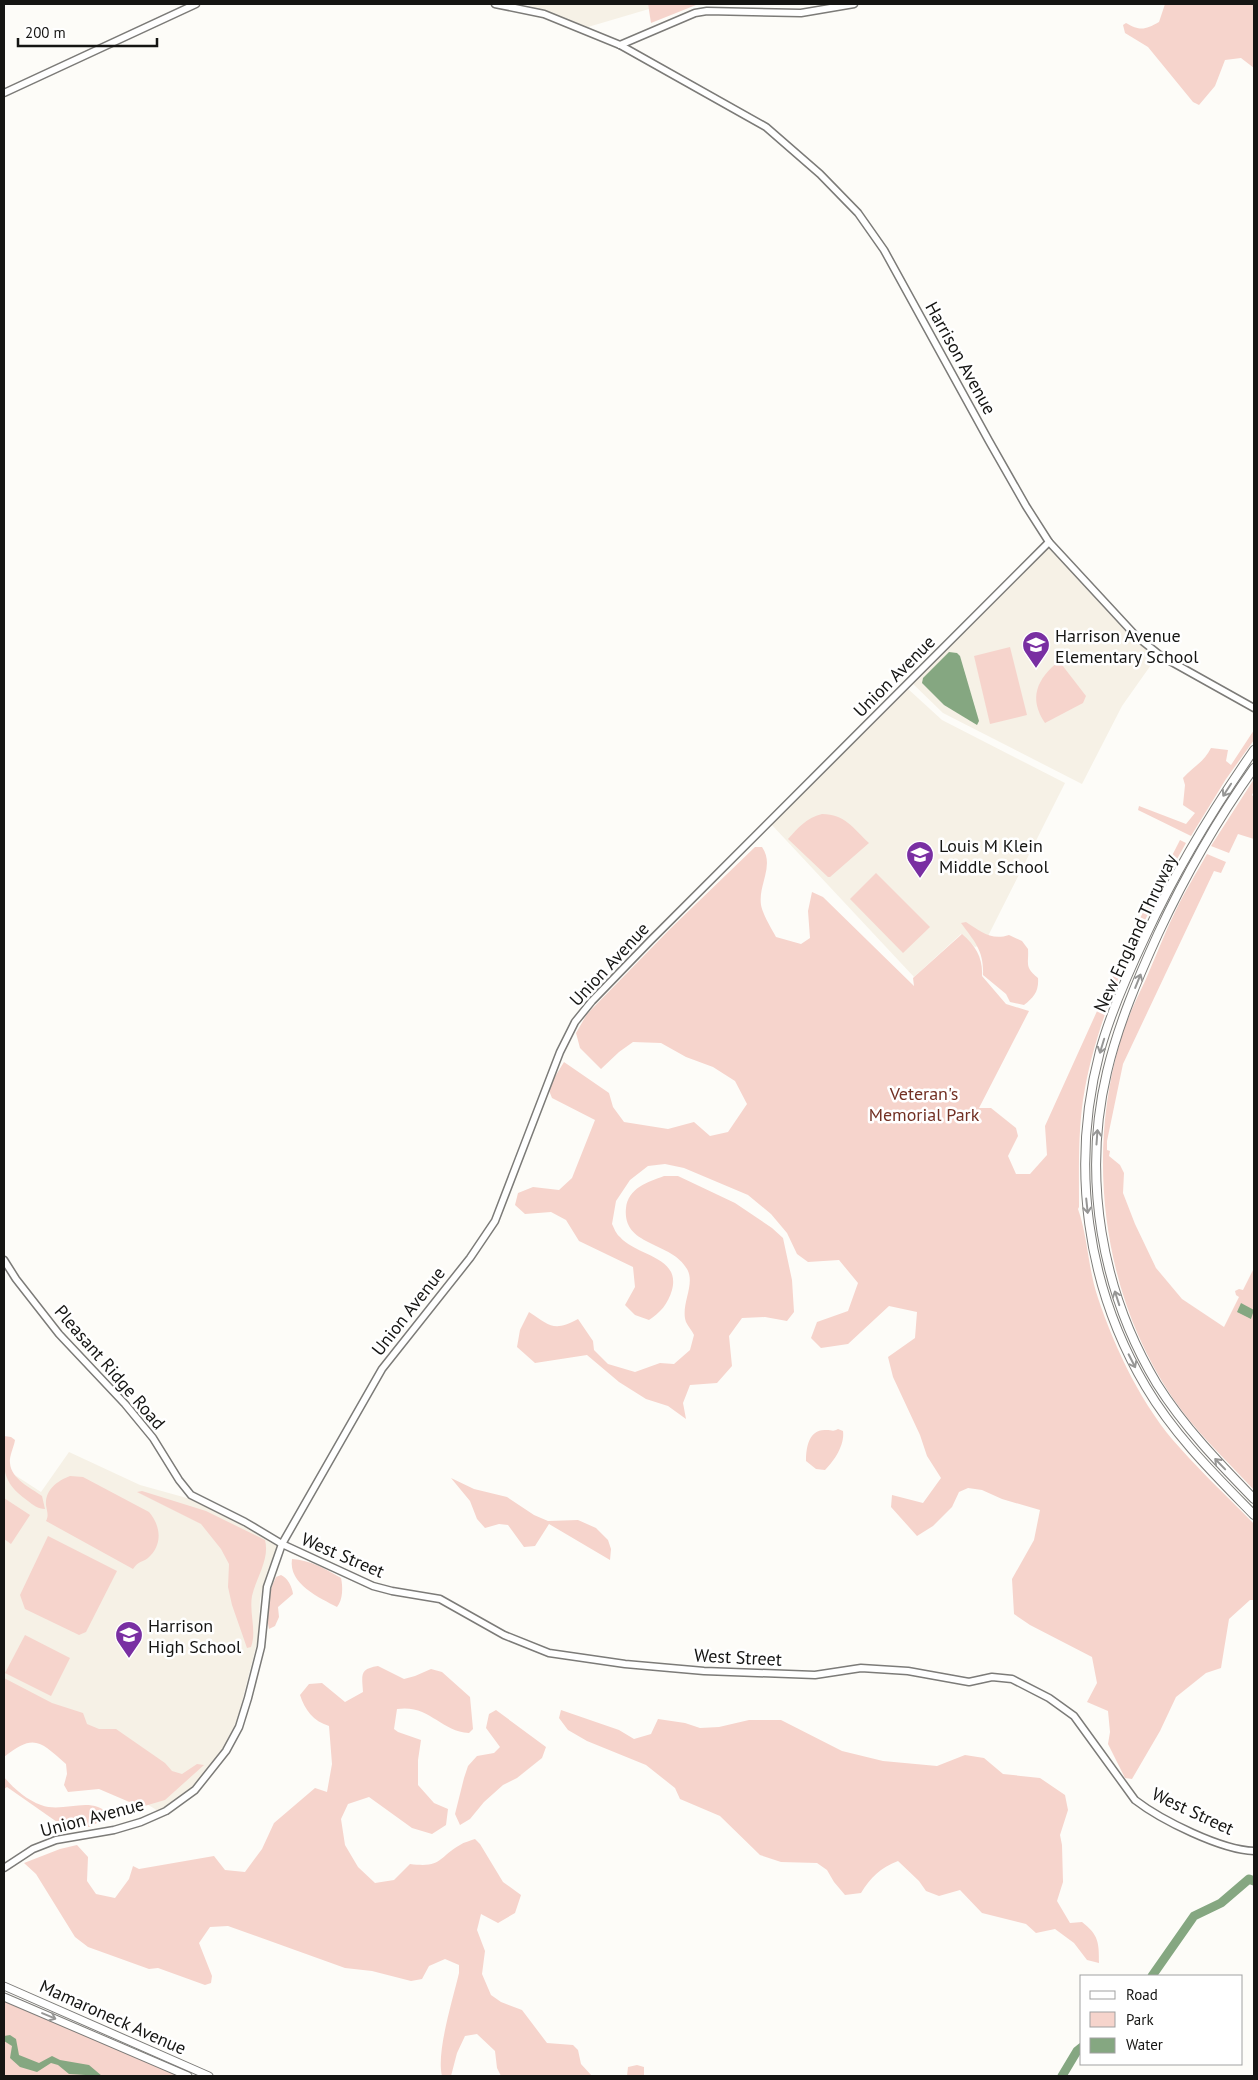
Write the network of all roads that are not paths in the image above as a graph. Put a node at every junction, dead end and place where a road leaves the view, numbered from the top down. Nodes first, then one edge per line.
1 (196, 4) edge
2 (495, 4) edge
3 (854, 4) edge
4 (620, 45) junction
5 (4, 93) edge
6 (1048, 542) junction
7 (1254, 708) edge
8 (1254, 750) edge
9 (1254, 768) edge
10 (4, 1260) edge
11 (191, 1495) joint
12 (1254, 1499) edge
13 (1254, 1515) edge
14 (281, 1546) junction
15 (1254, 1851) edge
16 (4, 1868) edge
17 (4, 1986) edge
18 (4, 1997) edge
19 (188, 2076) edge
20 (210, 2076) edge

1 - 5 street
2 - 4 street, Harrison Avenue
3 - 4 street
4 - 6 street, Harrison Avenue
6 - 7 street, Harrison Avenue
6 - 14 street, Union Avenue
8 -> 13 highway, New England Thruway
12 -> 9 highway, New England Thruway
10 - 11 street, Pleasant Ridge Road
11 - 14 street, West Street
14 - 15 street, West Street
14 - 16 street, Union Avenue
17 - 20 main road, Mamaroneck Avenue
18 -> 19 main road, Mamaroneck Avenue

